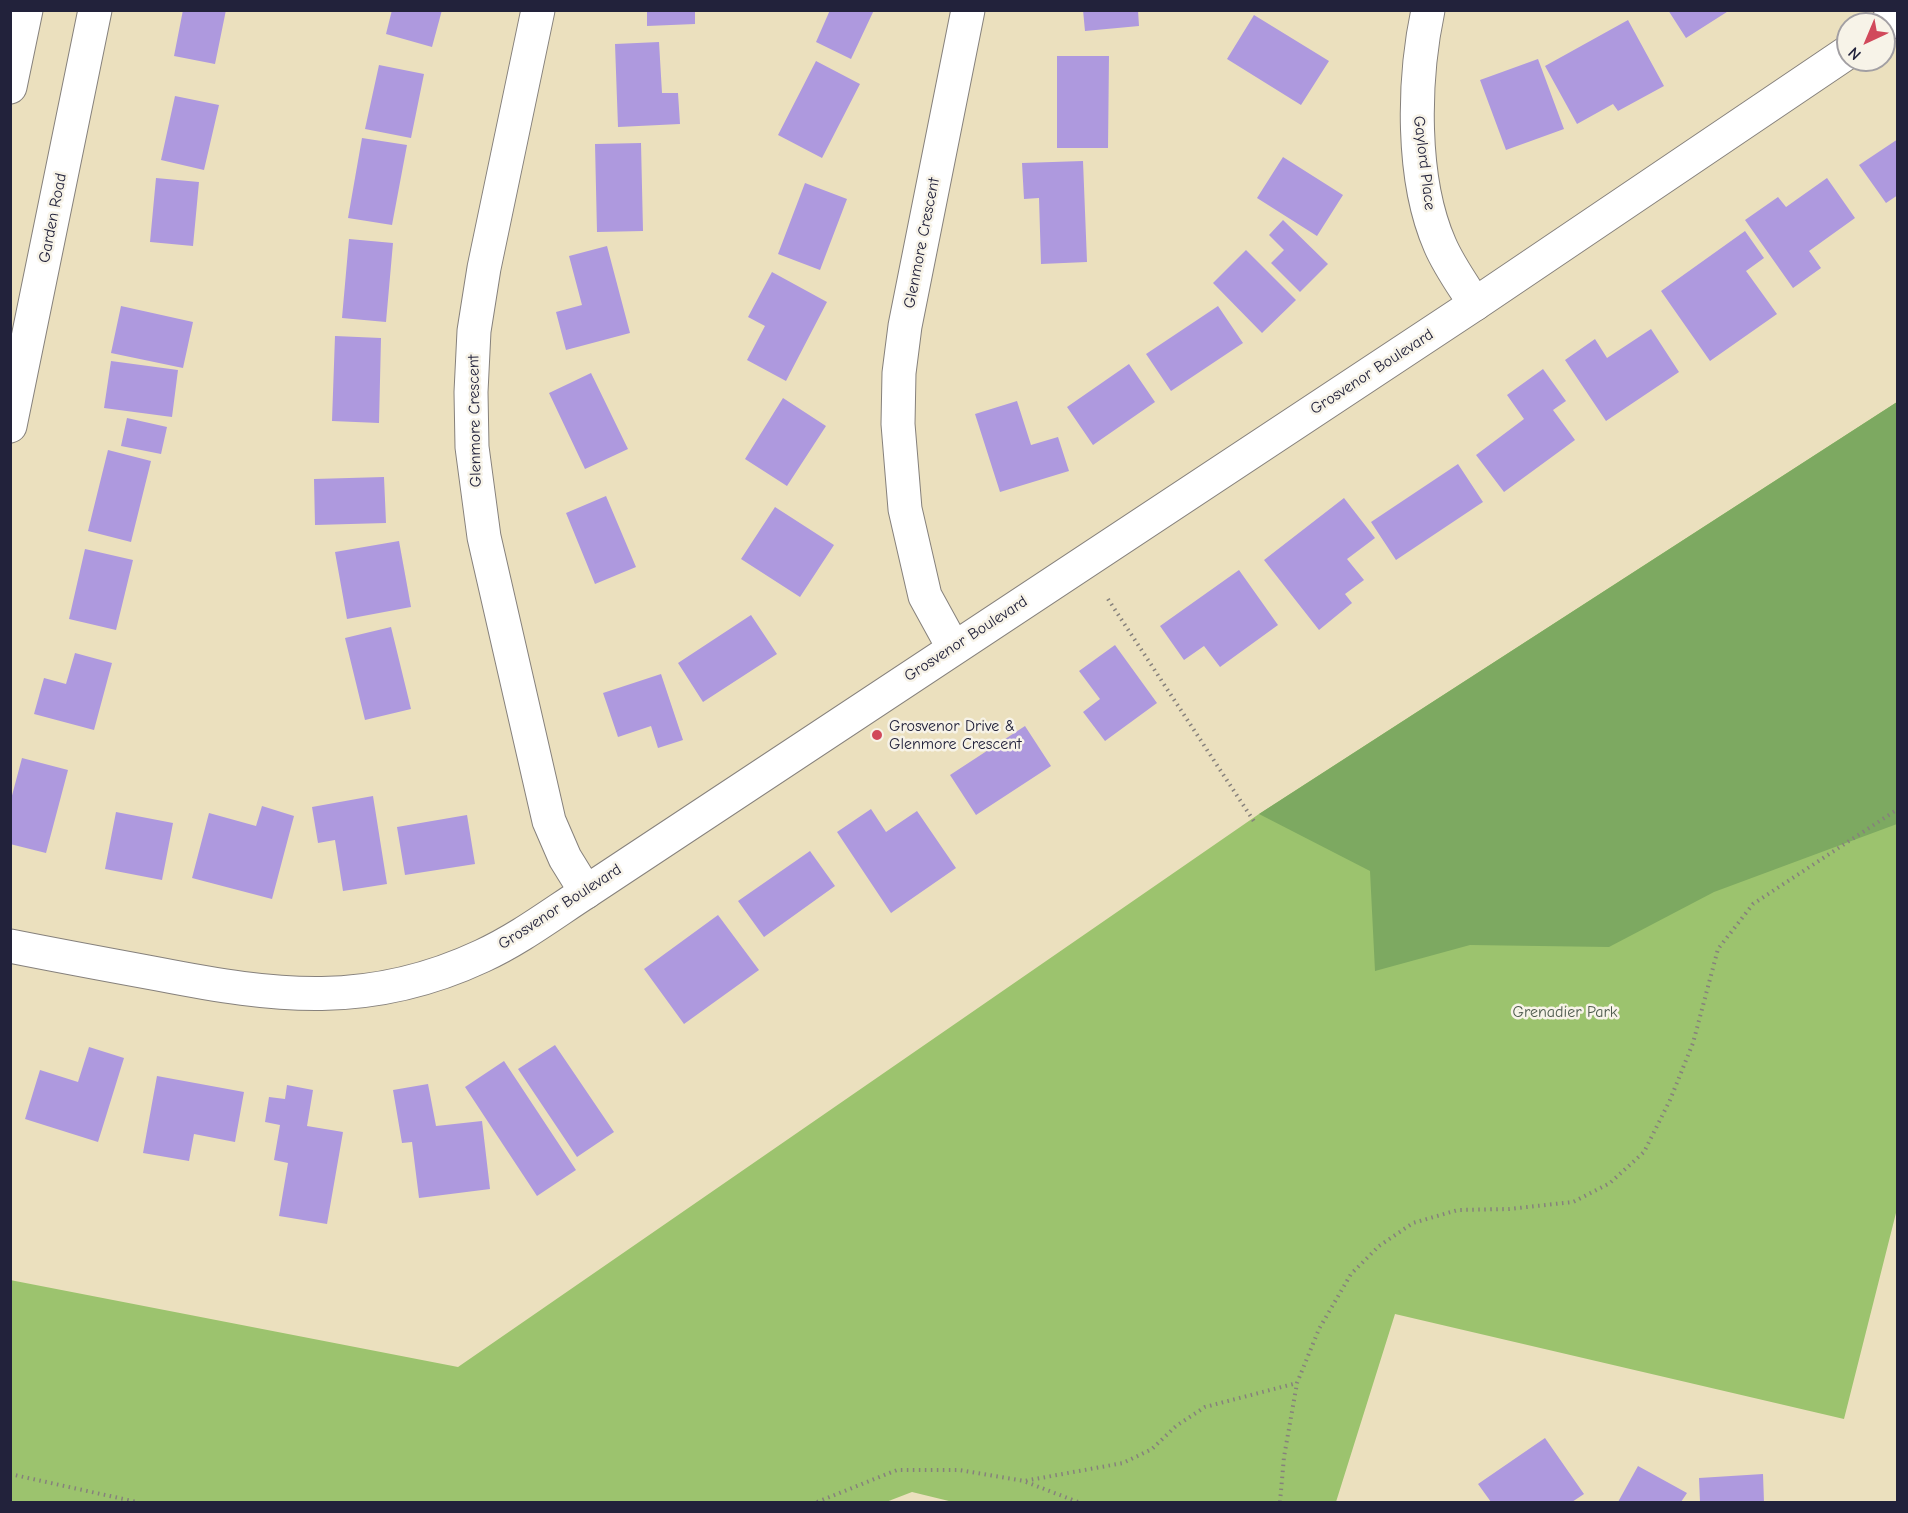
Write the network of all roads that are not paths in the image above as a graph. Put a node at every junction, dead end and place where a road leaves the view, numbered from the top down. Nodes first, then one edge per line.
1 (26, 10) edge
2 (95, 10) edge
3 (538, 10) edge
4 (968, 10) edge
5 (1428, 10) edge
6 (1836, 60) edge
7 (10, 87) edge
8 (1475, 304) junction
9 (10, 426) edge
10 (953, 647) junction
11 (586, 892) junction
12 (10, 946) edge

1 - 7 street
2 - 9 street, Garden Road
3 - 11 street, Glenmore Crescent
4 - 10 street, Glenmore Crescent
5 - 8 street, Gaylord Place
6 - 8 street, Grosvenor Boulevard
8 - 10 street, Grosvenor Boulevard
10 - 11 street, Grosvenor Boulevard
11 - 12 street, Grosvenor Boulevard

